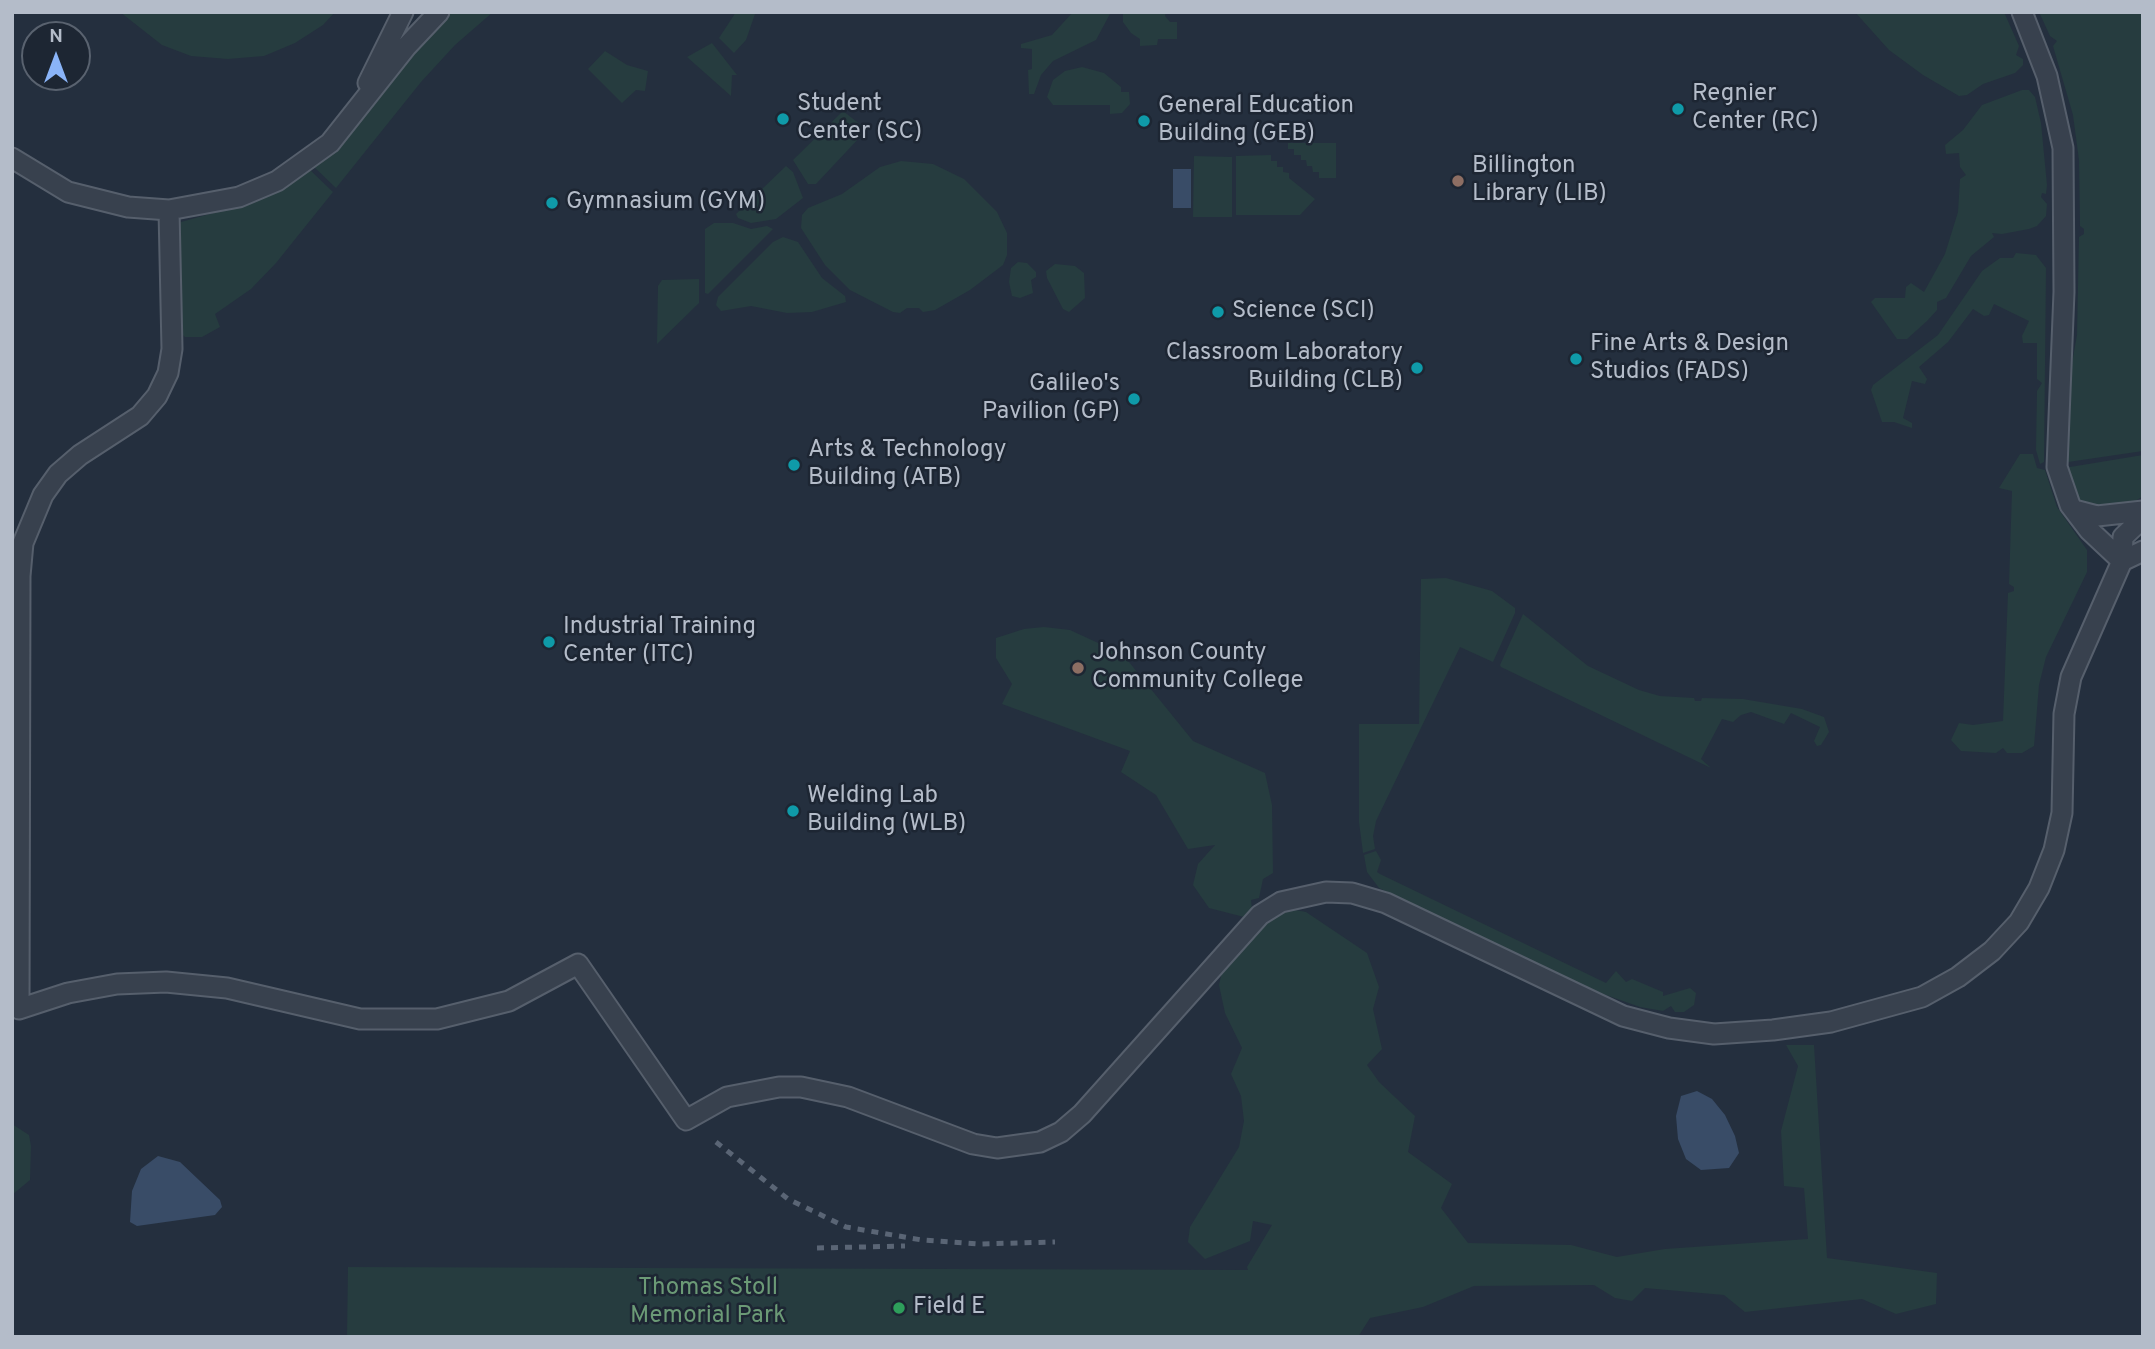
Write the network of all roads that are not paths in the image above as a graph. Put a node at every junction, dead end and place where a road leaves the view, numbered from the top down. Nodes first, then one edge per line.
1 (403, 12) edge
2 (439, 12) edge
3 (2022, 12) edge
4 (350, 120) junction
5 (12, 158) edge
6 (170, 210) junction
7 (2074, 510) junction
8 (2143, 511) edge
9 (2143, 518) edge
10 (2143, 551) edge
11 (2122, 561) junction

1 - 4 street
2 - 4 street
3 - 7 street
4 - 6 street
5 - 6 street
6 - 11 street
7 - 8 street
7 - 11 street
9 - 11 street
10 - 11 street

